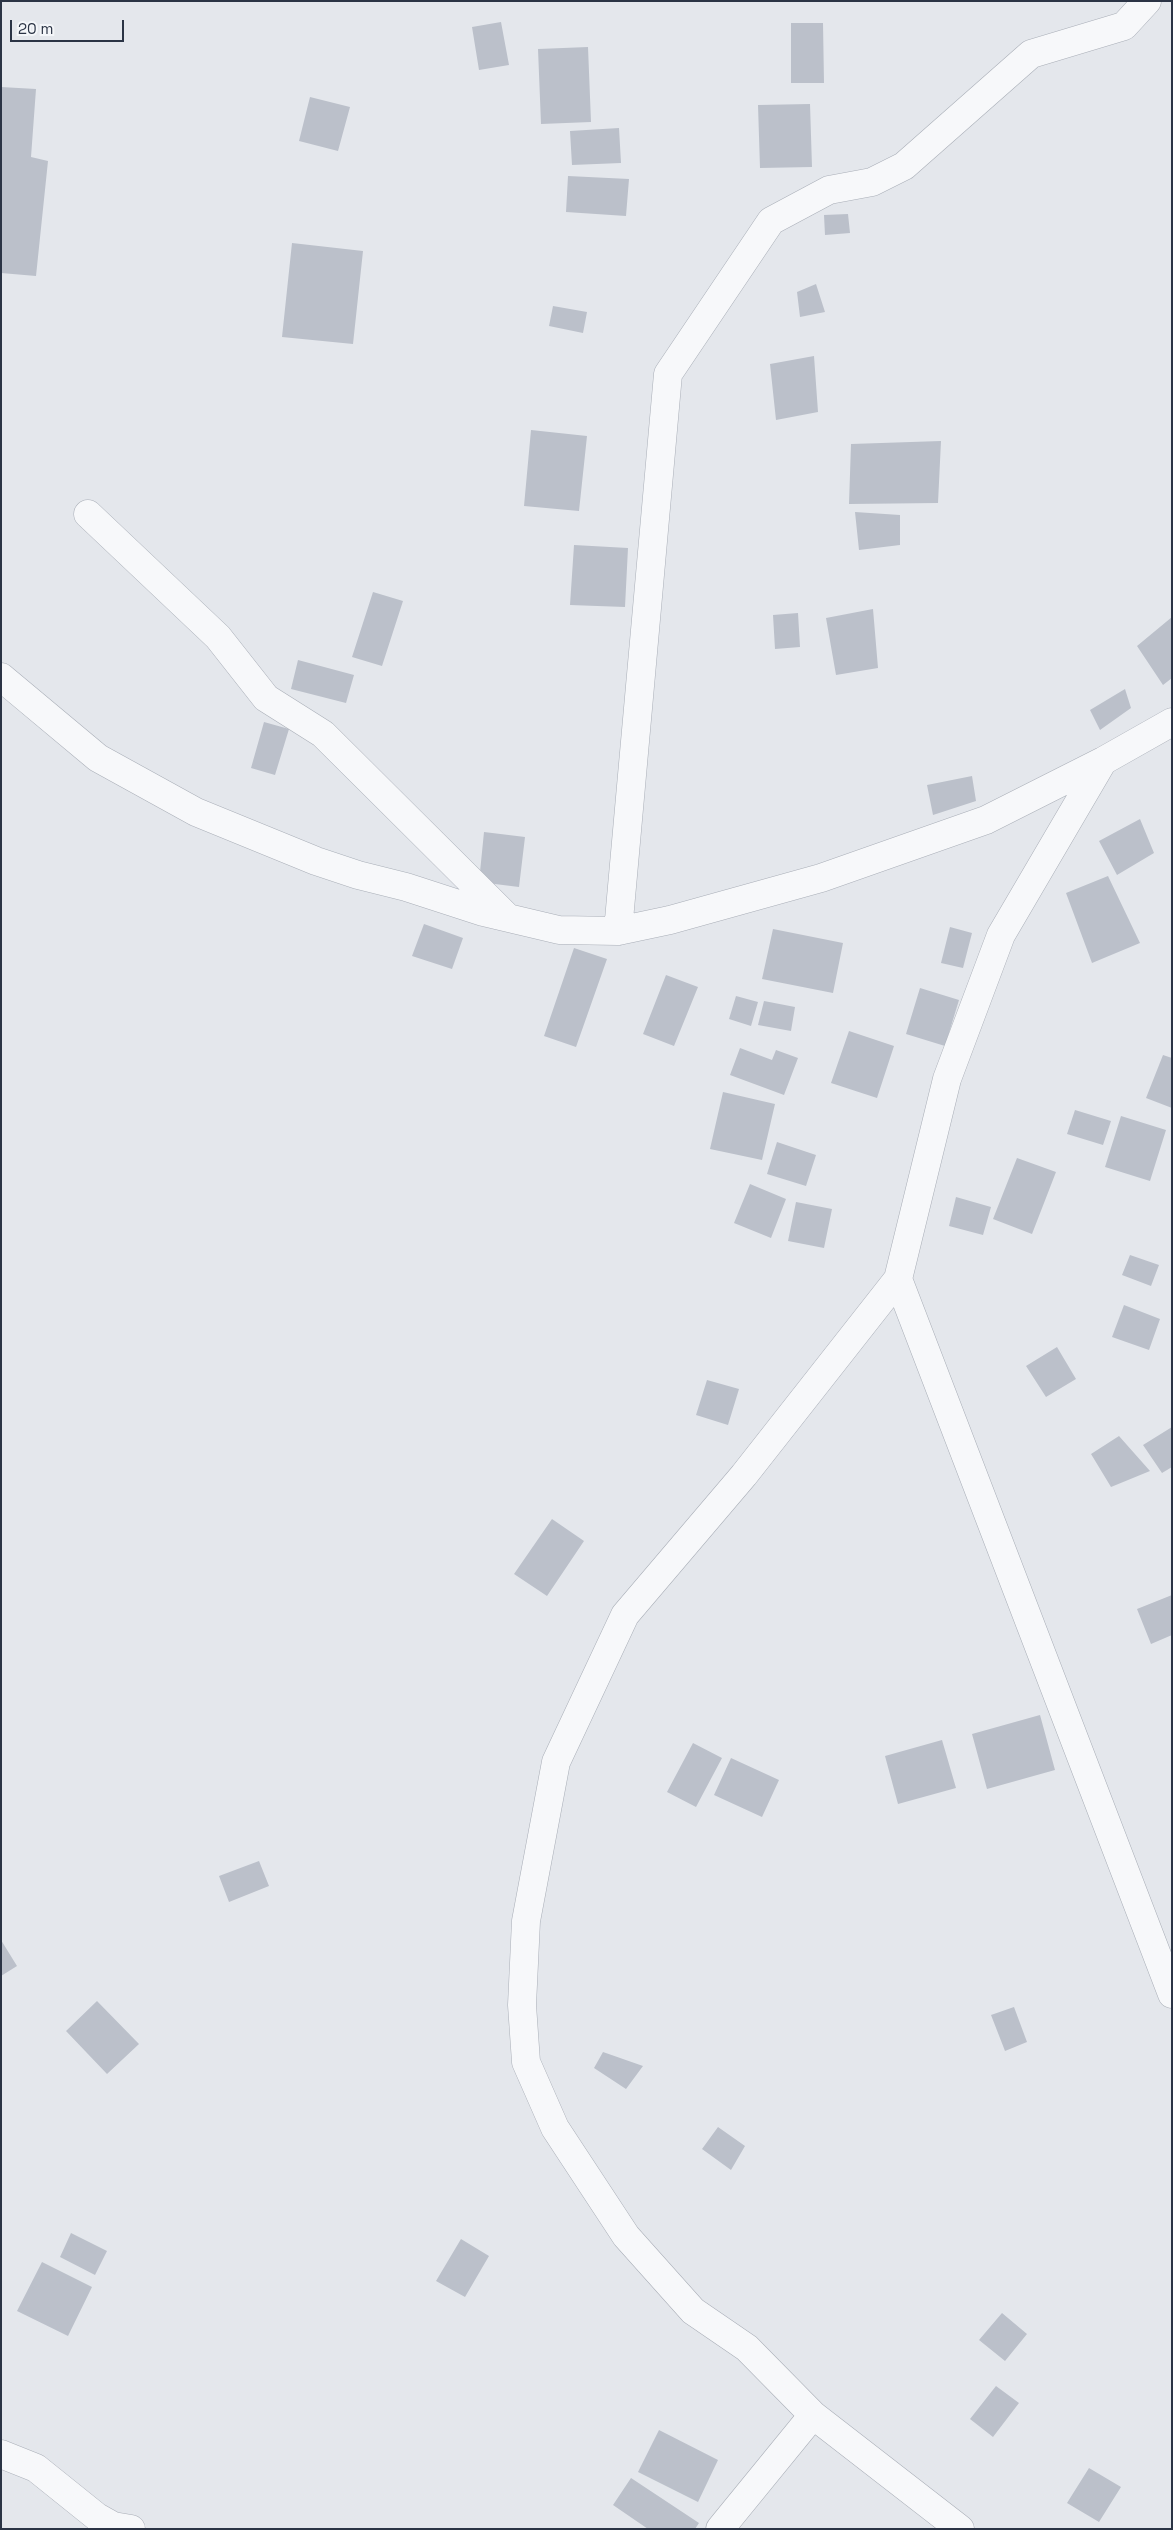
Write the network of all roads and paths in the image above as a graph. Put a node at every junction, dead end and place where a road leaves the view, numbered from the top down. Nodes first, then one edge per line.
1 (1147, 1) edge
2 (88, 514) dead end
3 (1, 678) edge
4 (1172, 722) edge
5 (1103, 761) junction
6 (508, 918) junction
7 (618, 931) junction
8 (898, 1279) junction
9 (1172, 1994) edge
10 (813, 2415) junction
11 (1, 2454) edge
12 (131, 2529) edge
13 (720, 2529) edge
14 (960, 2529) edge

1 - 7 street
2 - 6 street
3 - 6 street
4 - 5 street
5 - 7 street
5 - 8 street
6 - 7 street
8 - 9 street
8 - 10 street
10 - 13 street
10 - 14 street
11 - 12 street

